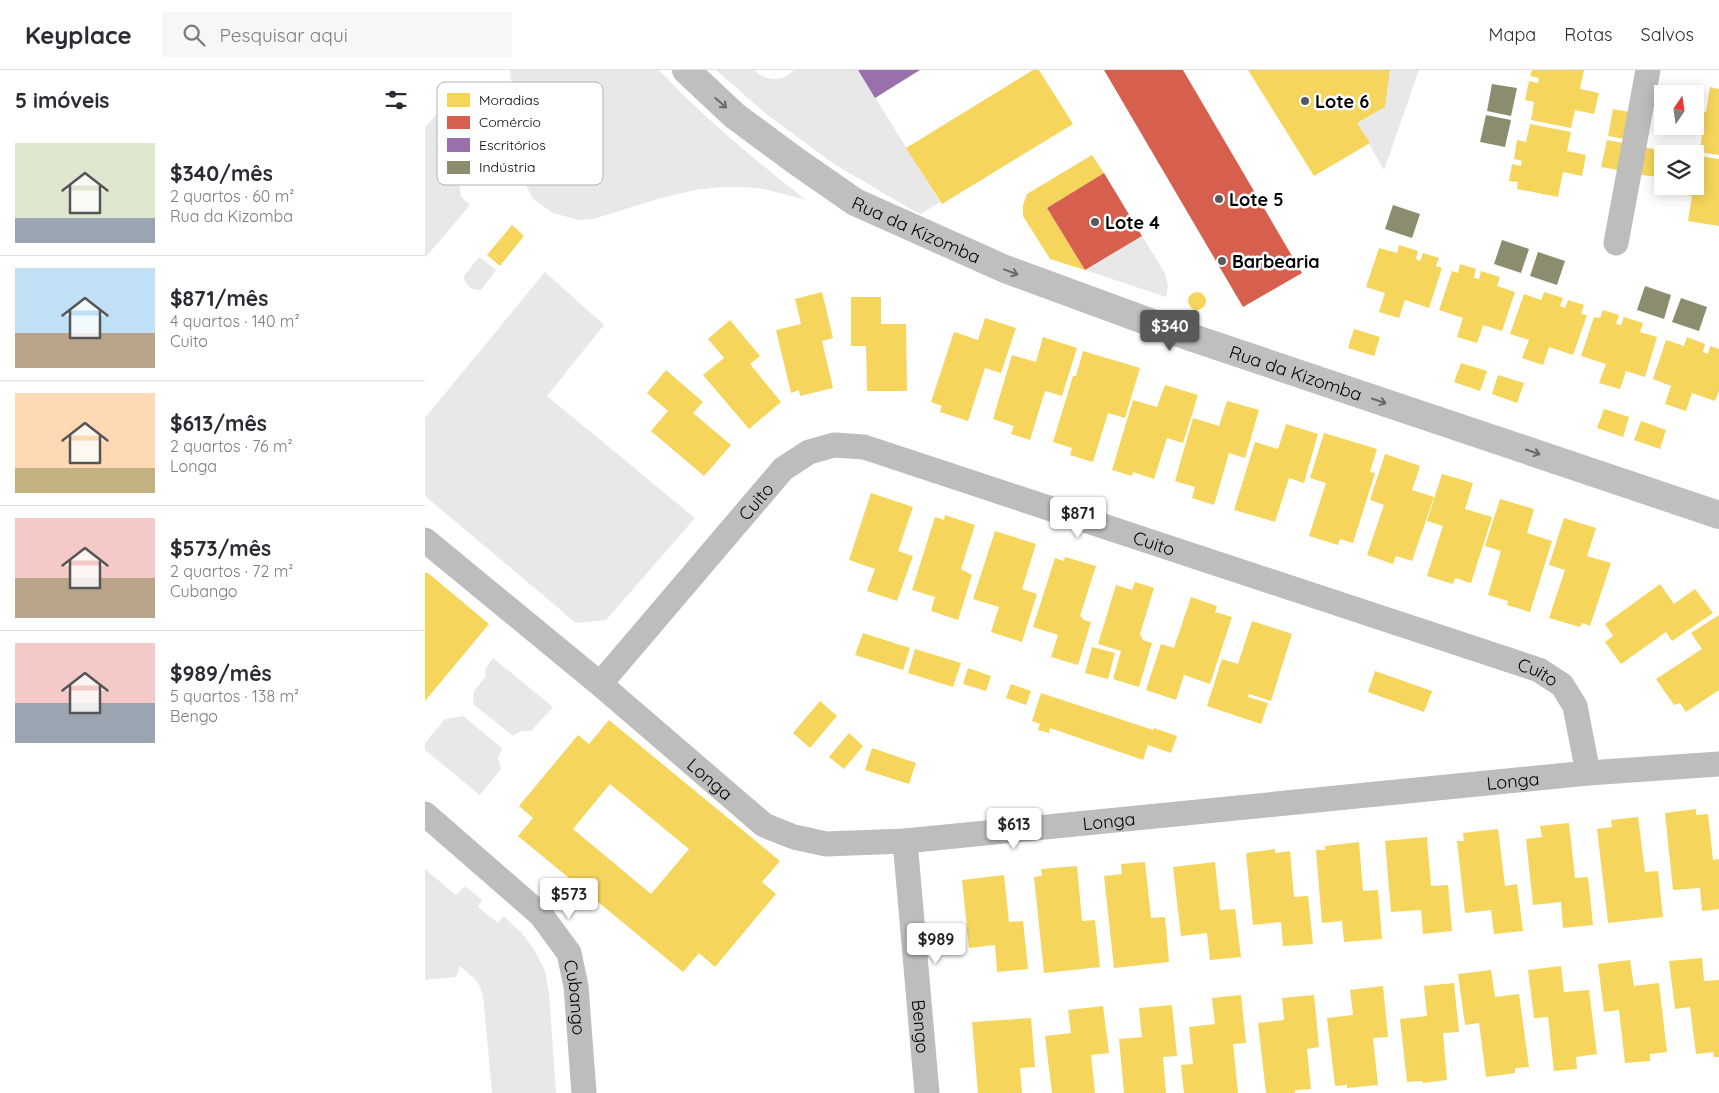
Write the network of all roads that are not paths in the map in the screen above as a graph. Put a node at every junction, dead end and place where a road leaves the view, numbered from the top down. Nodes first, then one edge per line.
1 (686, 70) edge
2 (1648, 70) edge
3 (1616, 243) dead end
4 (1719, 515) edge
5 (425, 540) edge
6 (600, 684) junction
7 (1719, 764) edge
8 (1588, 773) junction
9 (425, 814) edge
10 (905, 841) junction
11 (584, 1093) edge
12 (927, 1093) edge

1 -> 4 main road, Rua da Kizomba
2 - 3 street
5 - 6 street, Longa
6 - 8 street, Cuito
6 - 10 street, Longa
7 - 8 street, Longa
8 - 10 street, Longa
9 - 11 street, Cubango
10 - 12 street, Bengo

